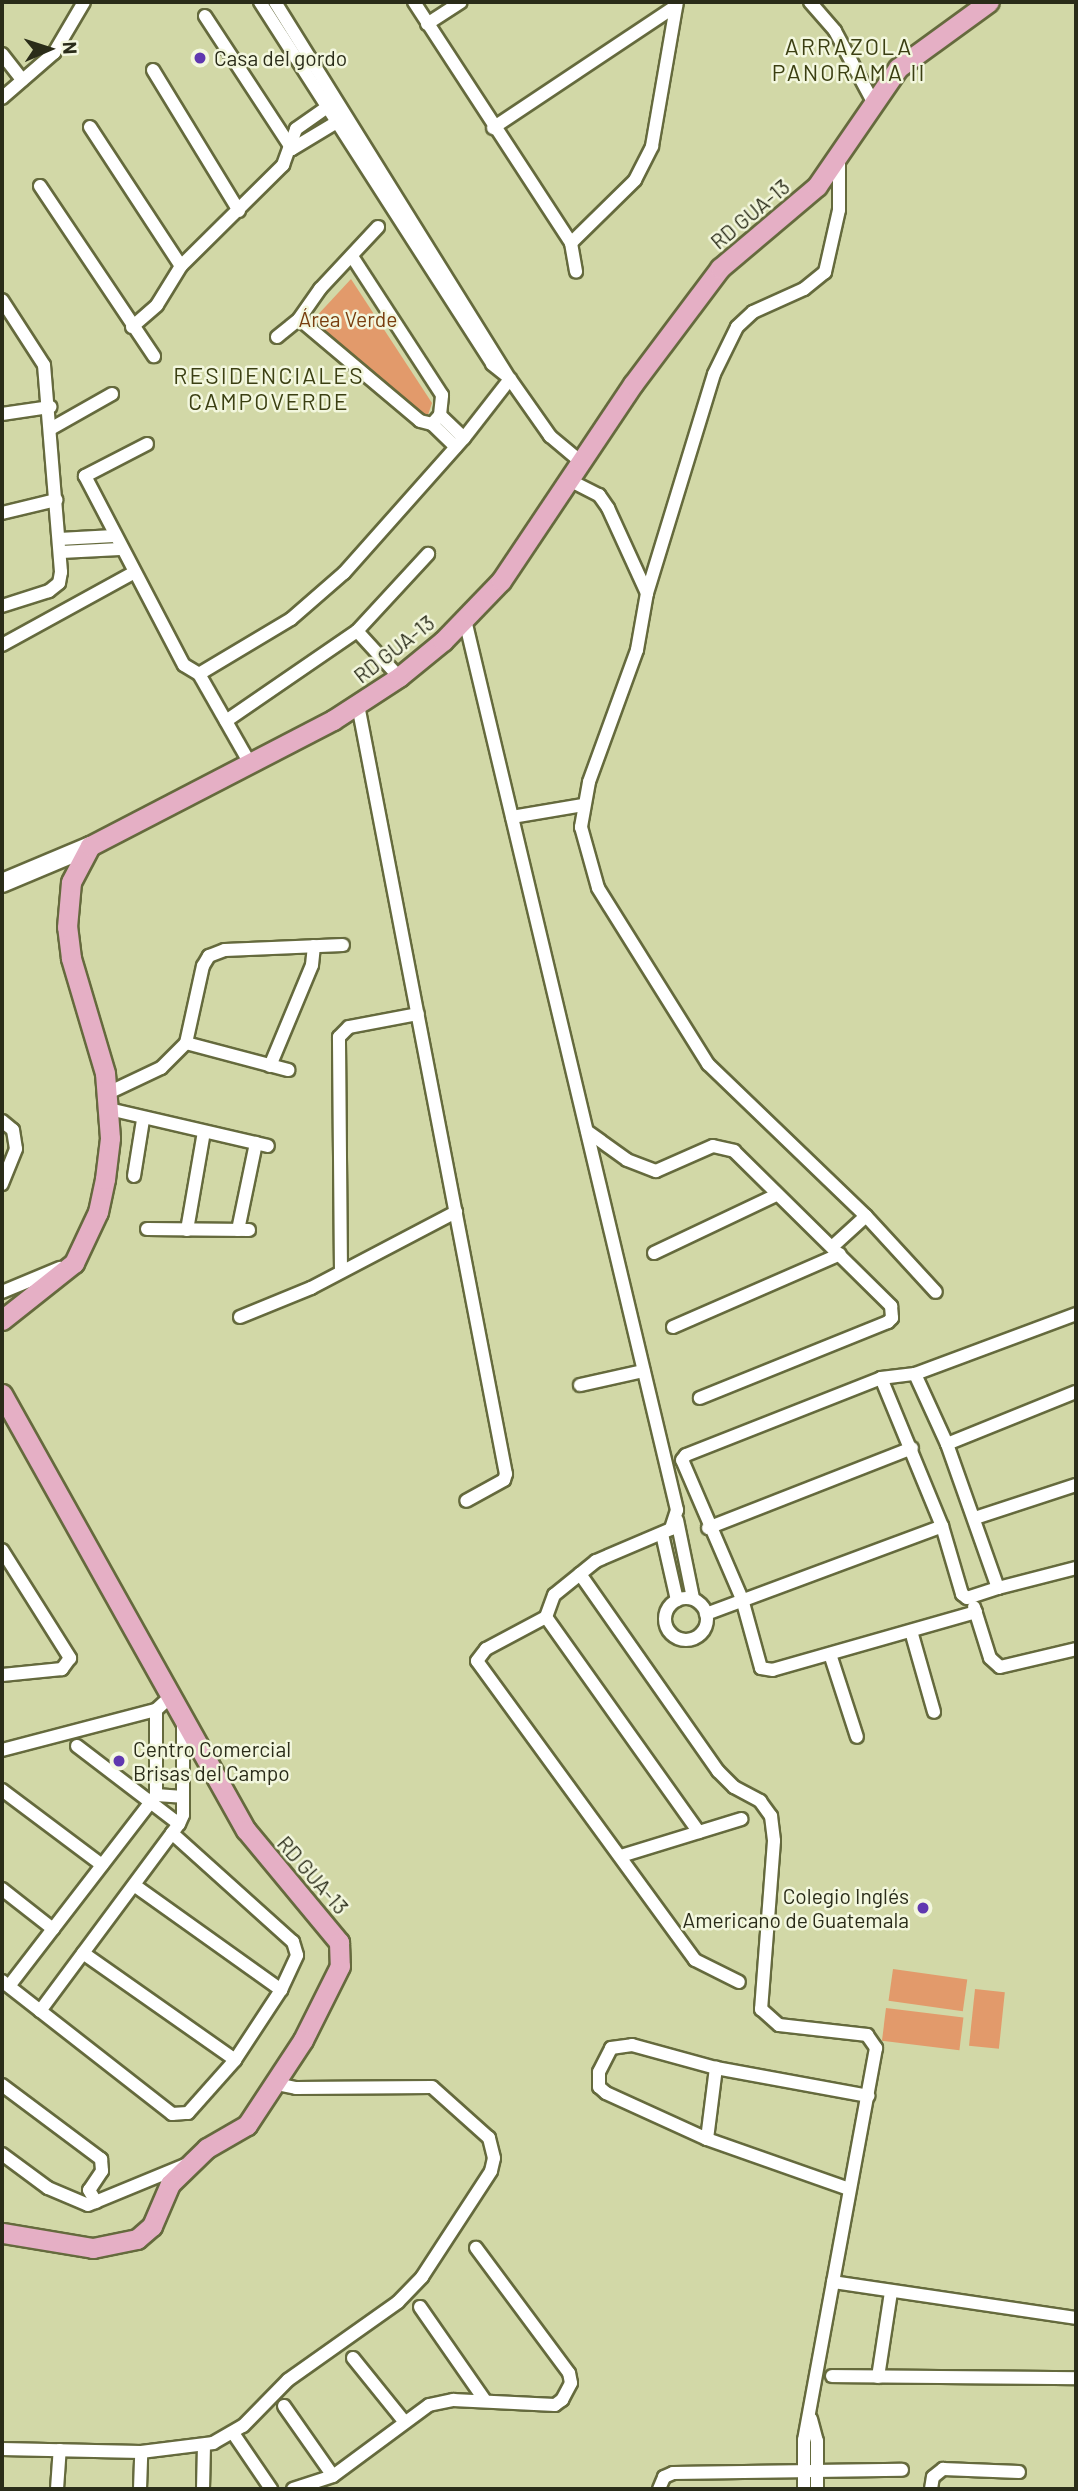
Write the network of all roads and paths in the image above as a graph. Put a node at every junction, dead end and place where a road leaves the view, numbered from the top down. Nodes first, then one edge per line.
1 (84, 2) edge
2 (260, 2) edge
3 (275, 2) edge
4 (414, 2) edge
5 (461, 2) edge
6 (810, 2) edge
7 (989, 2) edge
8 (677, 4) edge
9 (205, 16) dead end
10 (427, 24) junction
11 (2, 54) edge
12 (153, 70) dead end
13 (22, 80) junction
14 (2, 98) edge
15 (872, 100) junction
16 (332, 104) junction
17 (342, 119) junction
18 (90, 127) dead end
19 (493, 128) junction
20 (292, 149) junction
21 (839, 158) junction
22 (40, 186) dead end
23 (240, 211) junction
24 (378, 227) dead end
25 (571, 243) junction
26 (353, 258) junction
27 (181, 266) junction
28 (576, 272) dead end
29 (2, 300) edge
30 (299, 319) junction
31 (132, 327) junction
32 (277, 337) dead end
33 (154, 356) dead end
34 (510, 379) junction
35 (112, 394) dead end
36 (50, 407) junction
37 (2, 414) edge
38 (436, 420) junction
39 (52, 428) junction
40 (460, 443) junction
41 (147, 444) dead end
42 (581, 463) junction
43 (569, 480) junction
44 (57, 500) junction
45 (2, 513) edge
46 (114, 536) junction
47 (59, 538) junction
48 (120, 549) junction
49 (61, 552) junction
50 (428, 554) dead end
51 (133, 573) junction
52 (647, 593) junction
53 (2, 606) edge
54 (465, 620) junction
55 (357, 631) junction
56 (2, 645) edge
57 (199, 674) junction
58 (399, 677) junction
59 (358, 705) junction
60 (226, 721) junction
61 (251, 765) junction
62 (583, 805) junction
63 (512, 817) junction
64 (90, 846) junction
65 (2, 883) edge
66 (343, 945) dead end
67 (314, 947) junction
68 (418, 1014) junction
69 (186, 1042) junction
70 (270, 1066) junction
71 (288, 1070) dead end
72 (108, 1101) junction
73 (143, 1119) junction
74 (2, 1121) edge
75 (587, 1131) junction
76 (204, 1132) junction
77 (134, 1176) dead end
78 (2, 1184) edge
79 (776, 1195) junction
80 (456, 1212) junction
81 (866, 1216) junction
82 (147, 1230) dead end
83 (187, 1230) junction
84 (836, 1250) junction
85 (654, 1253) dead end
86 (74, 1263) junction
87 (341, 1271) junction
88 (2, 1292) edge
89 (936, 1292) dead end
90 (1076, 1314) edge
91 (240, 1317) dead end
92 (2, 1320) edge
93 (673, 1327) dead end
94 (643, 1371) junction
95 (915, 1374) junction
96 (881, 1378) junction
97 (580, 1385) dead end
98 (1076, 1392) edge
99 (2, 1394) edge
100 (699, 1398) dead end
101 (7, 1414) edge
102 (947, 1444) junction
103 (912, 1448) junction
104 (1076, 1485) edge
105 (466, 1501) dead end
106 (975, 1518) junction
107 (677, 1520) junction
108 (942, 1526) junction
109 (708, 1528) junction
110 (662, 1534) junction
111 (2, 1550) edge
112 (1076, 1568) edge
113 (580, 1574) junction
114 (999, 1588) junction
115 (971, 1597) junction
116 (693, 1598) junction
117 (742, 1598) junction
118 (677, 1600) junction
119 (976, 1612) junction
120 (706, 1614) junction
121 (545, 1617) junction
122 (911, 1631) junction
123 (1076, 1649) edge
124 (830, 1654) junction
125 (2, 1675) edge
126 (173, 1695) junction
127 (156, 1710) junction
128 (183, 1712) junction
129 (934, 1712) dead end
130 (857, 1737) dead end
131 (77, 1746) dead end
132 (2, 1750) edge
133 (2, 1790) edge
134 (183, 1797) junction
135 (153, 1798) junction
136 (741, 1819) dead end
137 (175, 1828) junction
138 (699, 1832) junction
139 (621, 1856) junction
140 (102, 1865) junction
141 (134, 1885) junction
142 (2, 1889) edge
143 (53, 1929) junction
144 (83, 1953) junction
145 (739, 1982) dead end
146 (5, 1983) edge
147 (281, 1990) junction
148 (40, 2011) junction
149 (235, 2060) junction
150 (716, 2068) junction
151 (273, 2083) junction
152 (2, 2085) edge
153 (867, 2096) junction
154 (707, 2139) junction
155 (2, 2154) edge
156 (191, 2163) junction
157 (849, 2189) junction
158 (96, 2202) junction
159 (2, 2233) edge
160 (476, 2248) dead end
161 (832, 2282) junction
162 (891, 2292) junction
163 (420, 2307) dead end
164 (1076, 2318) edge
165 (353, 2358) dead end
166 (832, 2376) dead end
167 (878, 2377) junction
168 (1076, 2378) edge
169 (484, 2399) junction
170 (284, 2406) dead end
171 (403, 2420) junction
172 (233, 2433) junction
173 (204, 2446) junction
174 (2, 2449) edge
175 (60, 2450) junction
176 (141, 2452) junction
177 (902, 2470) dead end
178 (1018, 2472) dead end
179 (810, 2473) junction
180 (333, 2476) junction
181 (57, 2489) edge
182 (140, 2489) edge
183 (203, 2489) edge
184 (271, 2489) edge
185 (293, 2489) edge
186 (659, 2489) edge
187 (804, 2489) edge
188 (817, 2489) edge
189 (931, 2489) edge

1 - 13 street
2 - 16 street
3 - 16 street
4 - 10 street
5 - 10 street
6 - 15 street
7 - 15 main road, RD GUA-13
8 - 19 street
8 - 25 street
9 - 20 street
10 - 19 street
11 - 13 street
12 - 23 street
13 - 14 street
15 - 21 main road, RD GUA-13
16 - 17 street
16 - 20 street
17 - 20 street
17 - 34 street
18 - 27 street
19 - 25 street
20 - 23 street
21 - 42 main road, RD GUA-13
21 - 52 street
22 - 31 street
23 - 27 street
24 - 26 street
25 - 28 street
26 - 30 street
26 - 38 street
27 - 31 street
29 - 36 street
30 - 32 street
30 - 38 street
31 - 33 street
34 - 40 street
34 - 42 street
35 - 39 street
36 - 37 street
36 - 39 street
38 - 40 street
39 - 44 street
40 - 57 street
41 - 46 street
42 - 43 main road, RD GUA-13
43 - 52 street
43 - 54 main road, RD GUA-13
44 - 45 street
44 - 47 street
46 - 47 street
46 - 48 street
47 - 49 street
48 - 49 street
48 - 51 street
49 - 53 street
50 - 55 street
51 - 56 street
51 - 57 street
52 - 62 street
54 - 58 main road, RD GUA-13
54 - 63 street
55 - 58 street
55 - 60 street
57 - 60 street
58 - 59 main road, RD GUA-13
59 - 61 main road, RD GUA-13
59 - 68 street
60 - 61 street
61 - 64 main road, RD GUA-13
62 - 63 street
62 - 81 street
63 - 75 street
64 - 65 street
64 - 72 main road
66 - 67 street
67 - 69 street
67 - 70 street
68 - 80 street
68 - 87 street
69 - 70 street
69 - 72 street
70 - 71 street
72 - 73 street
72 - 86 main road
73 - 76 street
73 - 77 street
74 - 78 street
75 - 79 street
75 - 94 street
76 - 83 street
76 - 83 street
79 - 84 street
79 - 85 street
80 - 87 street
80 - 105 street
81 - 84 street
81 - 89 street
82 - 83 street
84 - 93 street
84 - 100 street
86 - 88 street
86 - 92 main road
87 - 91 street
90 - 95 street
94 - 97 street
94 - 107 street
95 - 96 street
95 - 102 street
96 - 103 street
96 - 109 street
98 - 102 street
99 - 101 main road, RD GUA-13
101 - 126 main road, RD GUA-13
102 - 106 street
103 - 108 street
103 - 109 street
104 - 106 street
106 - 114 street
107 - 110 street
107 - 116 street
108 - 115 street
108 - 117 street
109 - 117 street
110 - 113 street
110 - 118 street
111 - 125 street
112 - 114 street
113 - 121 street
113 - 153 street
114 - 115 street
115 - 119 street
116 - 118 street
116 - 120 street
117 - 120 street
117 - 124 street
118 - 120 street
119 - 122 street
119 - 123 street
121 - 138 street
121 - 139 street
122 - 124 street
122 - 129 street
124 - 130 street
126 - 127 street
126 - 128 main road, RD GUA-13
127 - 132 street
127 - 135 street
128 - 134 street
128 - 151 main road, RD GUA-13
131 - 135 street
133 - 140 street
134 - 135 street
134 - 137 street
135 - 137 street
135 - 140 street
136 - 138 street
137 - 141 street
137 - 147 street
138 - 139 street
139 - 145 street
140 - 143 street
141 - 144 street
141 - 147 street
142 - 143 street
143 - 146 street
144 - 148 street
144 - 149 street
146 - 148 street
147 - 149 street
148 - 149 street
150 - 153 street
150 - 154 street
150 - 154 street
151 - 156 main road, RD GUA-13
151 - 172 street
152 - 158 street
153 - 157 street
154 - 157 street
155 - 158 street
156 - 158 street
156 - 159 main road, RD GUA-13
157 - 161 street
160 - 169 street
161 - 162 street
161 - 179 street
162 - 164 street
162 - 167 street
163 - 169 street
165 - 171 street
166 - 167 street
167 - 168 street
169 - 171 street
170 - 180 street
171 - 180 street
172 - 173 street
172 - 184 street
173 - 176 street
173 - 183 street
174 - 175 street
175 - 176 street
175 - 181 street
176 - 182 street
177 - 179 street
178 - 189 street
179 - 186 street
179 - 187 street
179 - 188 street
180 - 185 street

